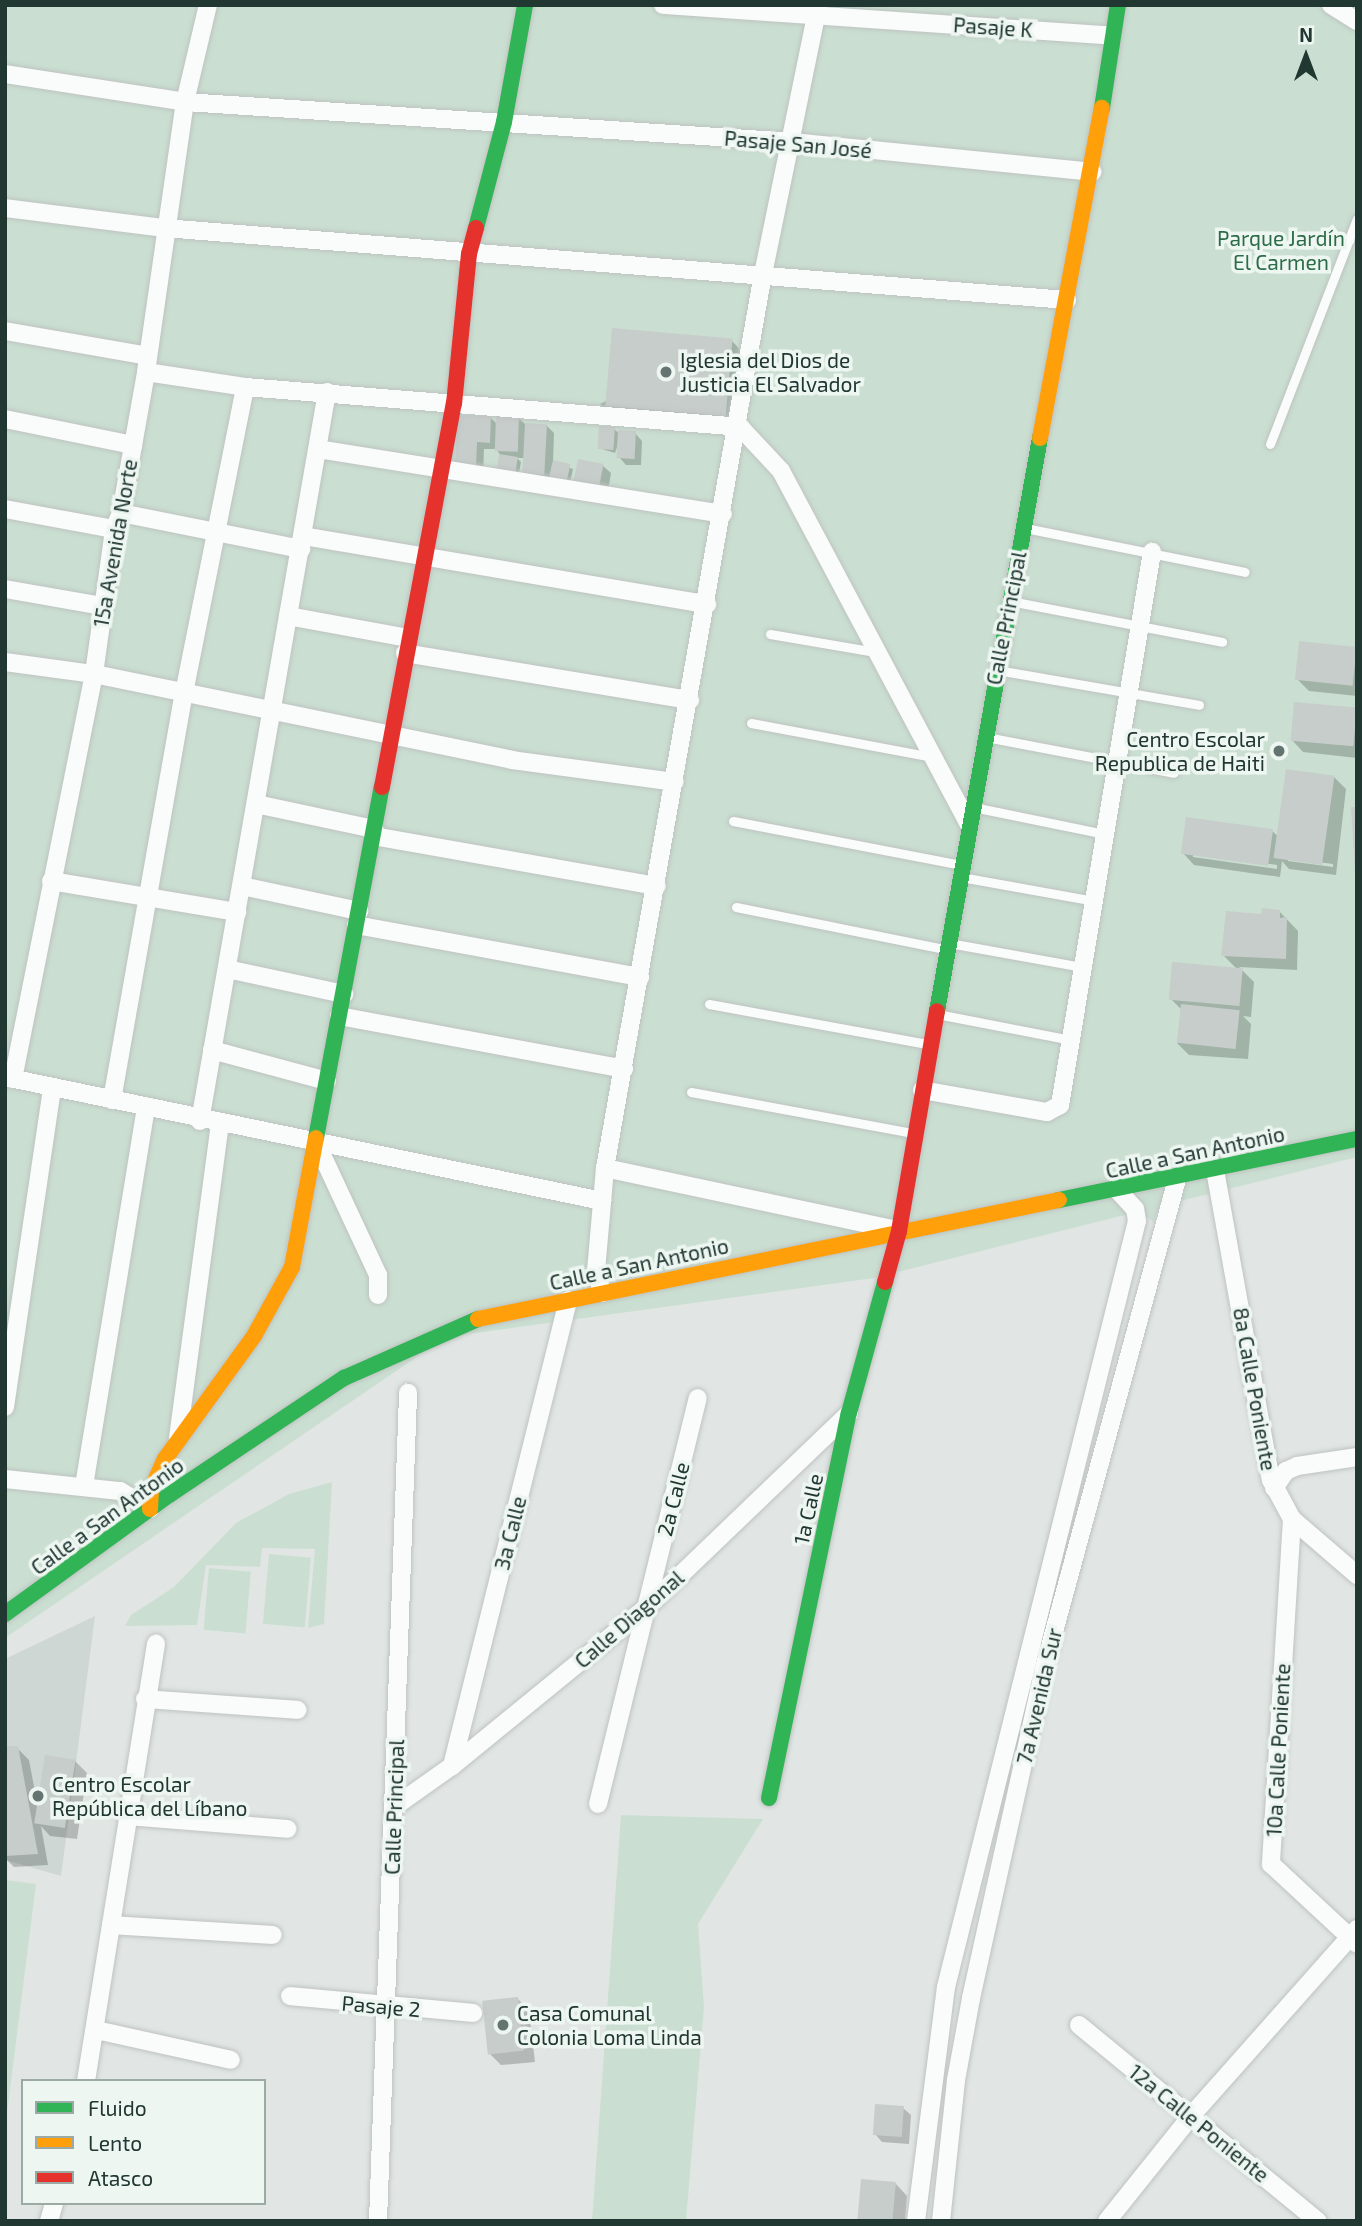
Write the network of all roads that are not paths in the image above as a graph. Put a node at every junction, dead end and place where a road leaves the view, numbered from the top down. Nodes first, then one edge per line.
1 (208, 5) edge
2 (525, 5) edge
3 (663, 5) edge
4 (1118, 5) edge
5 (1331, 5) edge
6 (817, 10) edge
7 (1357, 21) edge
8 (1112, 36) junction
9 (5, 74) edge
10 (185, 102) junction
11 (504, 122) junction
12 (793, 142) junction
13 (1092, 172) junction
14 (5, 208) edge
15 (1357, 219) edge
16 (164, 228) junction
17 (1329, 235) dead end
18 (1349, 240) junction
19 (469, 254) junction
20 (762, 279) junction
21 (1067, 300) junction
22 (5, 331) edge
23 (147, 364) junction
24 (245, 387) junction
25 (327, 392) junction
26 (454, 404) junction
27 (5, 419) edge
28 (740, 427) junction
29 (1270, 444) dead end
30 (133, 445) junction
31 (318, 449) junction
32 (439, 471) junction
33 (5, 509) edge
34 (723, 514) junction
35 (118, 521) junction
36 (1023, 527) junction
37 (217, 532) junction
38 (302, 542) junction
39 (1152, 552) junction
40 (425, 557) junction
41 (1245, 572) dead end
42 (5, 589) edge
43 (1008, 600) junction
44 (707, 604) junction
45 (102, 606) junction
46 (288, 616) junction
47 (1140, 626) junction
48 (770, 634) dead end
49 (1222, 642) dead end
50 (407, 645) junction
51 (880, 653) junction
52 (5, 662) edge
53 (995, 670) junction
54 (94, 674) junction
55 (1128, 692) junction
56 (184, 694) junction
57 (690, 700) junction
58 (1199, 705) dead end
59 (271, 710) junction
60 (751, 723) dead end
61 (389, 735) junction
62 (984, 736) junction
63 (937, 758) junction
64 (1117, 762) junction
65 (1174, 773) dead end
66 (675, 782) junction
67 (256, 804) junction
68 (970, 815) junction
69 (733, 821) dead end
70 (374, 833) junction
71 (1105, 834) junction
72 (960, 871) junction
73 (51, 881) junction
74 (242, 886) junction
75 (657, 886) junction
76 (146, 897) junction
77 (1094, 901) junction
78 (736, 907) dead end
79 (237, 912) junction
80 (358, 918) junction
81 (947, 946) junction
82 (1083, 967) junction
83 (227, 969) junction
84 (640, 977) junction
85 (344, 994) junction
86 (709, 1004) dead end
87 (935, 1014) junction
88 (339, 1016) junction
89 (1071, 1040) junction
90 (930, 1044) junction
91 (212, 1050) junction
92 (624, 1069) junction
93 (9, 1078) edge
94 (327, 1081) junction
95 (52, 1089) junction
96 (922, 1090) junction
97 (691, 1092) dead end
98 (111, 1100) junction
99 (146, 1108) junction
100 (200, 1121) junction
101 (220, 1124) junction
102 (914, 1133) junction
103 (1357, 1139) edge
104 (316, 1142) junction
105 (606, 1168) junction
106 (1215, 1170) junction
107 (1177, 1179) junction
108 (1117, 1190) junction
109 (602, 1201) junction
110 (899, 1231) junction
111 (602, 1293) junction
112 (378, 1295) dead end
113 (568, 1300) junction
114 (408, 1392) dead end
115 (698, 1398) dead end
116 (5, 1407) edge
117 (849, 1413) junction
118 (178, 1438) junction
119 (1357, 1457) edge
120 (5, 1479) edge
121 (84, 1486) junction
122 (1274, 1488) junction
123 (150, 1509) junction
124 (1292, 1519) junction
125 (1357, 1575) edge
126 (647, 1607) junction
127 (5, 1614) edge
128 (156, 1644) dead end
129 (145, 1699) junction
130 (298, 1710) dead end
131 (452, 1766) junction
132 (769, 1798) dead end
133 (598, 1804) dead end
134 (394, 1807) junction
135 (127, 1816) junction
136 (287, 1829) dead end
137 (111, 1925) junction
138 (272, 1935) dead end
139 (1354, 1937) edge
140 (290, 1996) dead end
141 (386, 2008) junction
142 (473, 2013) dead end
143 (1079, 2025) dead end
144 (96, 2030) junction
145 (231, 2060) dead end
146 (86, 2079) edge
147 (1191, 2116) junction
148 (378, 2221) edge
149 (916, 2221) edge
150 (941, 2221) edge
151 (1107, 2221) edge
152 (1318, 2221) edge

1 - 10 street, 15a Avenida Norte
2 - 11 street
3 - 6 street, Pasaje K
4 - 8 street, Calle Principal
5 - 7 street
6 - 8 street, Pasaje K
6 - 12 street
8 - 13 street, Calle Principal
9 - 10 street, Pasaje San José
10 - 11 street, Pasaje San José
10 - 16 street, 15a Avenida Norte
11 - 12 street, Pasaje San José
11 - 19 street
12 - 13 street, Pasaje San José
12 - 20 street
13 - 21 street, Calle Principal
14 - 16 street
15 - 18 lane
16 - 19 street
16 - 23 street, 15a Avenida Norte
17 - 18 lane
18 - 29 lane
19 - 20 street
19 - 26 street
20 - 21 street
20 - 28 street
21 - 36 street, Calle Principal
22 - 23 street
23 - 24 street
23 - 30 street, 15a Avenida Norte
24 - 25 street
24 - 37 street
25 - 26 street
25 - 31 street
26 - 28 street
26 - 32 street
27 - 30 street
28 - 34 street
28 - 51 street
30 - 35 street, 15a Avenida Norte
31 - 32 street
31 - 38 street
32 - 34 street
32 - 40 street
33 - 35 street
34 - 44 street
35 - 37 street
35 - 45 street, 15a Avenida Norte
36 - 39 lane
36 - 43 street, Calle Principal
37 - 38 street
37 - 56 street
38 - 40 street
38 - 46 street
39 - 41 lane
39 - 47 street
40 - 44 street
40 - 50 street
42 - 45 street
43 - 47 lane
43 - 53 street, Calle Principal
44 - 57 street
45 - 54 street, 15a Avenida Norte
46 - 50 street
46 - 59 street
47 - 49 lane
47 - 55 street
48 - 51 lane
50 - 57 street
50 - 61 street
51 - 63 street
52 - 54 street
53 - 55 lane
53 - 62 street, Calle Principal
54 - 56 street
54 - 73 street, 15a Avenida Norte
55 - 58 lane
55 - 64 street
56 - 59 street
56 - 76 street
57 - 66 street
59 - 61 street
59 - 67 street
60 - 63 lane
61 - 66 street
61 - 70 street
62 - 64 lane
62 - 68 street, Calle Principal
63 - 68 street
64 - 65 lane
64 - 71 street
66 - 75 street
67 - 70 street
67 - 74 street
68 - 71 lane
68 - 72 street, Calle Principal
69 - 72 lane
70 - 75 street
70 - 80 street
71 - 77 street
72 - 77 lane
72 - 81 street, Calle Principal
73 - 76 street
73 - 93 street, 15a Avenida Norte
74 - 79 street
74 - 80 street
75 - 84 street
76 - 79 street
76 - 98 street
77 - 82 street
78 - 81 lane
79 - 83 street
80 - 84 street
80 - 85 street
81 - 82 lane
81 - 87 street, Calle Principal
82 - 89 street
83 - 85 street
83 - 91 street
84 - 92 street
85 - 88 street
86 - 90 lane
87 - 89 lane
87 - 90 street, Calle Principal
88 - 92 street
88 - 94 street
89 - 96 street
90 - 96 street, Calle Principal
91 - 94 street
91 - 100 street
92 - 105 street
93 - 95 street
94 - 104 street
95 - 98 street
95 - 116 street
96 - 102 street, Calle Principal
97 - 102 lane
98 - 99 street
99 - 100 street
99 - 121 street
100 - 101 street
101 - 104 street
101 - 118 street
102 - 110 street, Calle Principal
103 - 106 street, Calle a San Antonio
104 - 109 street
104 - 112 street
104 - 118 street
105 - 109 street
105 - 110 street
106 - 107 street, Calle a San Antonio
106 - 122 street, 8a Calle Poniente
107 - 108 street, Calle a San Antonio
107 - 150 street, 7a Avenida Sur
108 - 110 street, Calle a San Antonio
108 - 149 street, 7a Avenida Sur
109 - 111 street
110 - 111 street, Calle a San Antonio
110 - 117 street, 1a Calle
111 - 113 street, Calle a San Antonio
113 - 123 street, Calle a San Antonio
113 - 131 street, 3a Calle
114 - 134 street, Calle Principal
115 - 126 street, 2a Calle
117 - 126 street, Calle Diagonal
117 - 132 street, 1a Calle
118 - 123 street
119 - 122 street
120 - 121 street
121 - 123 street
122 - 124 street, 8a Calle Poniente
123 - 127 street, Calle a San Antonio
124 - 125 street, 8a Calle Poniente
124 - 139 street, 10a Calle Poniente
126 - 131 street, Calle Diagonal
126 - 133 street, 2a Calle
128 - 129 street
129 - 130 street
129 - 135 street
131 - 134 street, Calle Diagonal
134 - 141 street, Calle Principal
135 - 136 street
135 - 137 street
137 - 138 street
137 - 144 street
139 - 147 street
140 - 141 street, Pasaje 2
141 - 142 street, Pasaje 2
141 - 148 street, Calle Principal
143 - 147 street, 12a Calle Poniente
144 - 145 street
144 - 146 street
147 - 151 street
147 - 152 street, 12a Calle Poniente

